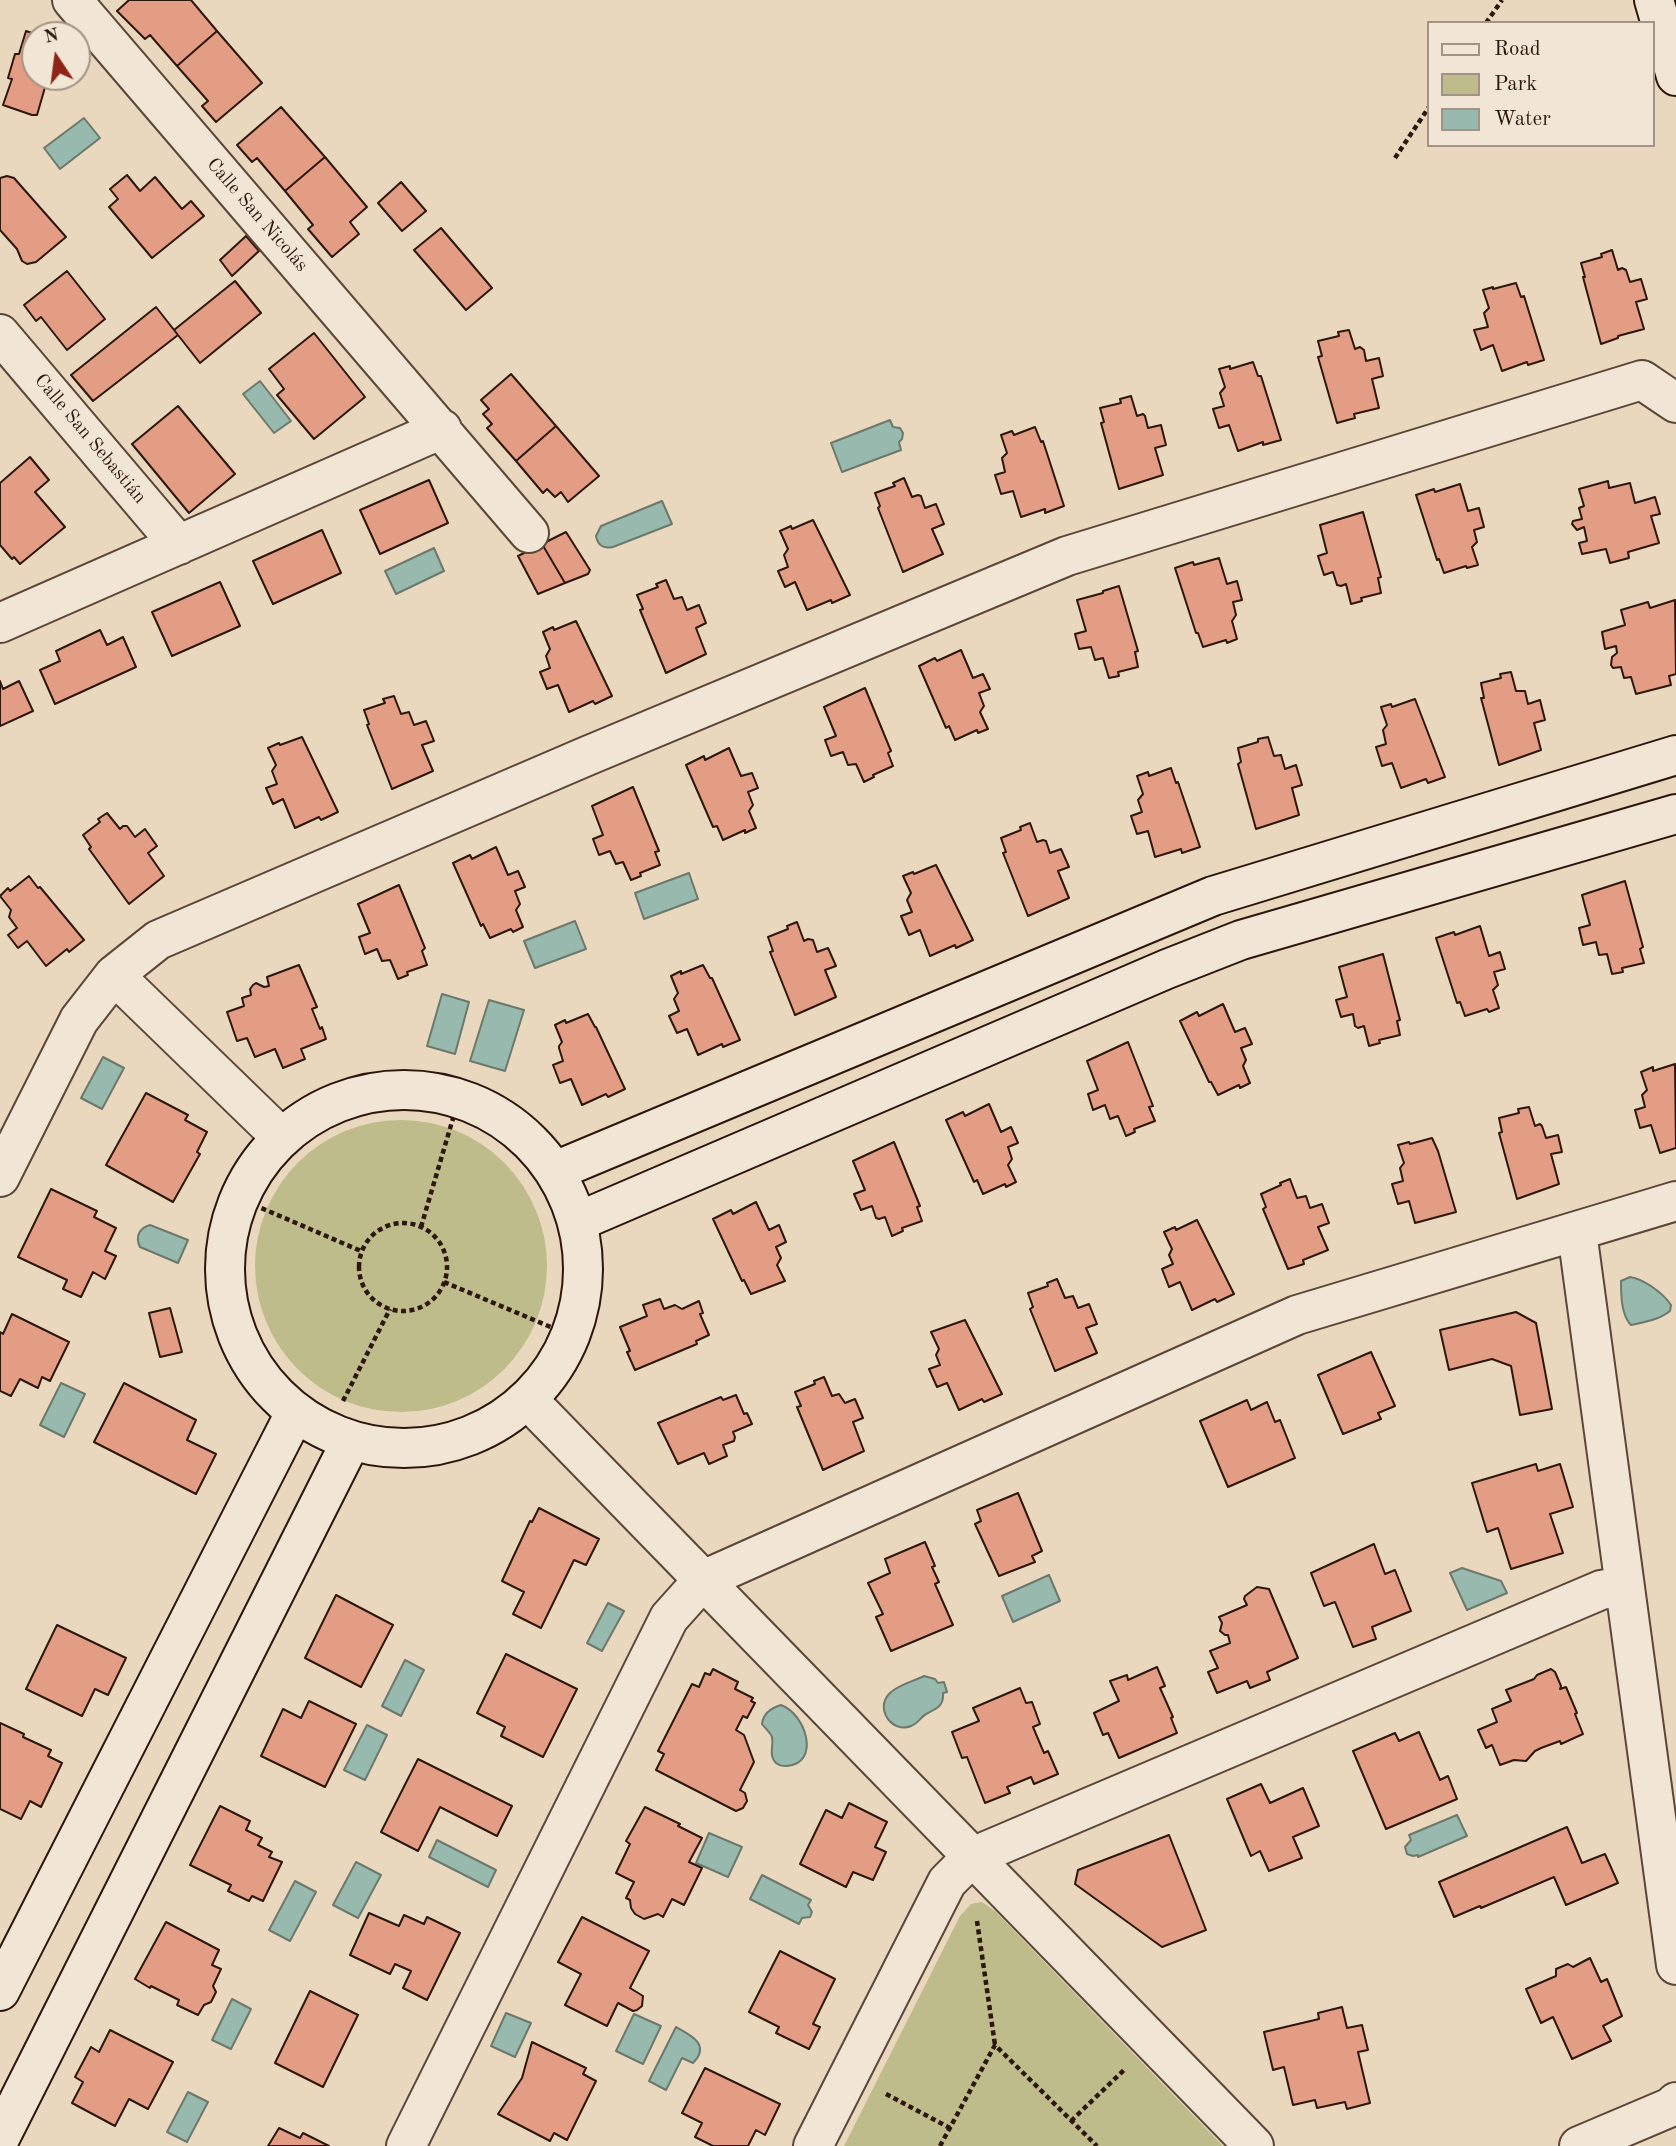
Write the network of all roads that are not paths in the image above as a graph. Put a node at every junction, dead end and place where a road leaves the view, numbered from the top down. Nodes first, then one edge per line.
1 (72, 0) edge
2 (1654, 0) edge
3 (1676, 76) edge
4 (0, 334) edge
5 (1676, 403) edge
6 (442, 429) junction
7 (529, 533) dead end
8 (179, 545) junction
9 (0, 623) edge
10 (1676, 755) edge
11 (1676, 814) edge
12 (114, 975) junction
13 (280, 1136) junction
14 (555, 1171) junction
15 (0, 1177) edge
16 (1676, 1201) edge
17 (577, 1222) junction
18 (1577, 1231) junction
19 (528, 1400) junction
20 (295, 1413) junction
21 (339, 1437) junction
22 (703, 1580) junction
23 (1624, 1586) junction
24 (972, 1857) junction
25 (1676, 1965) edge
26 (0, 1991) edge
27 (1676, 2102) edge
28 (0, 2138) edge
29 (406, 2146) edge
30 (813, 2146) edge
31 (1254, 2146) edge
32 (1579, 2146) edge

1 - 6 street, Calle San Nicolás
2 - 3 street
4 - 8 street, Calle San Sebastián
5 - 12 street
6 - 7 street, Calle San Nicolás
6 - 8 street
8 - 9 street
10 - 14 street
11 - 17 street
12 - 13 street
12 - 15 street
13 - 14 street
13 - 20 street
14 - 17 street
16 - 18 street
17 - 19 street
18 - 22 street
18 - 23 street
19 - 21 street
19 - 22 street
20 - 21 street
20 - 26 street
21 - 28 street
22 - 24 street
22 - 29 street
23 - 24 street
23 - 25 street
24 - 30 street
24 - 31 street
27 - 32 street

